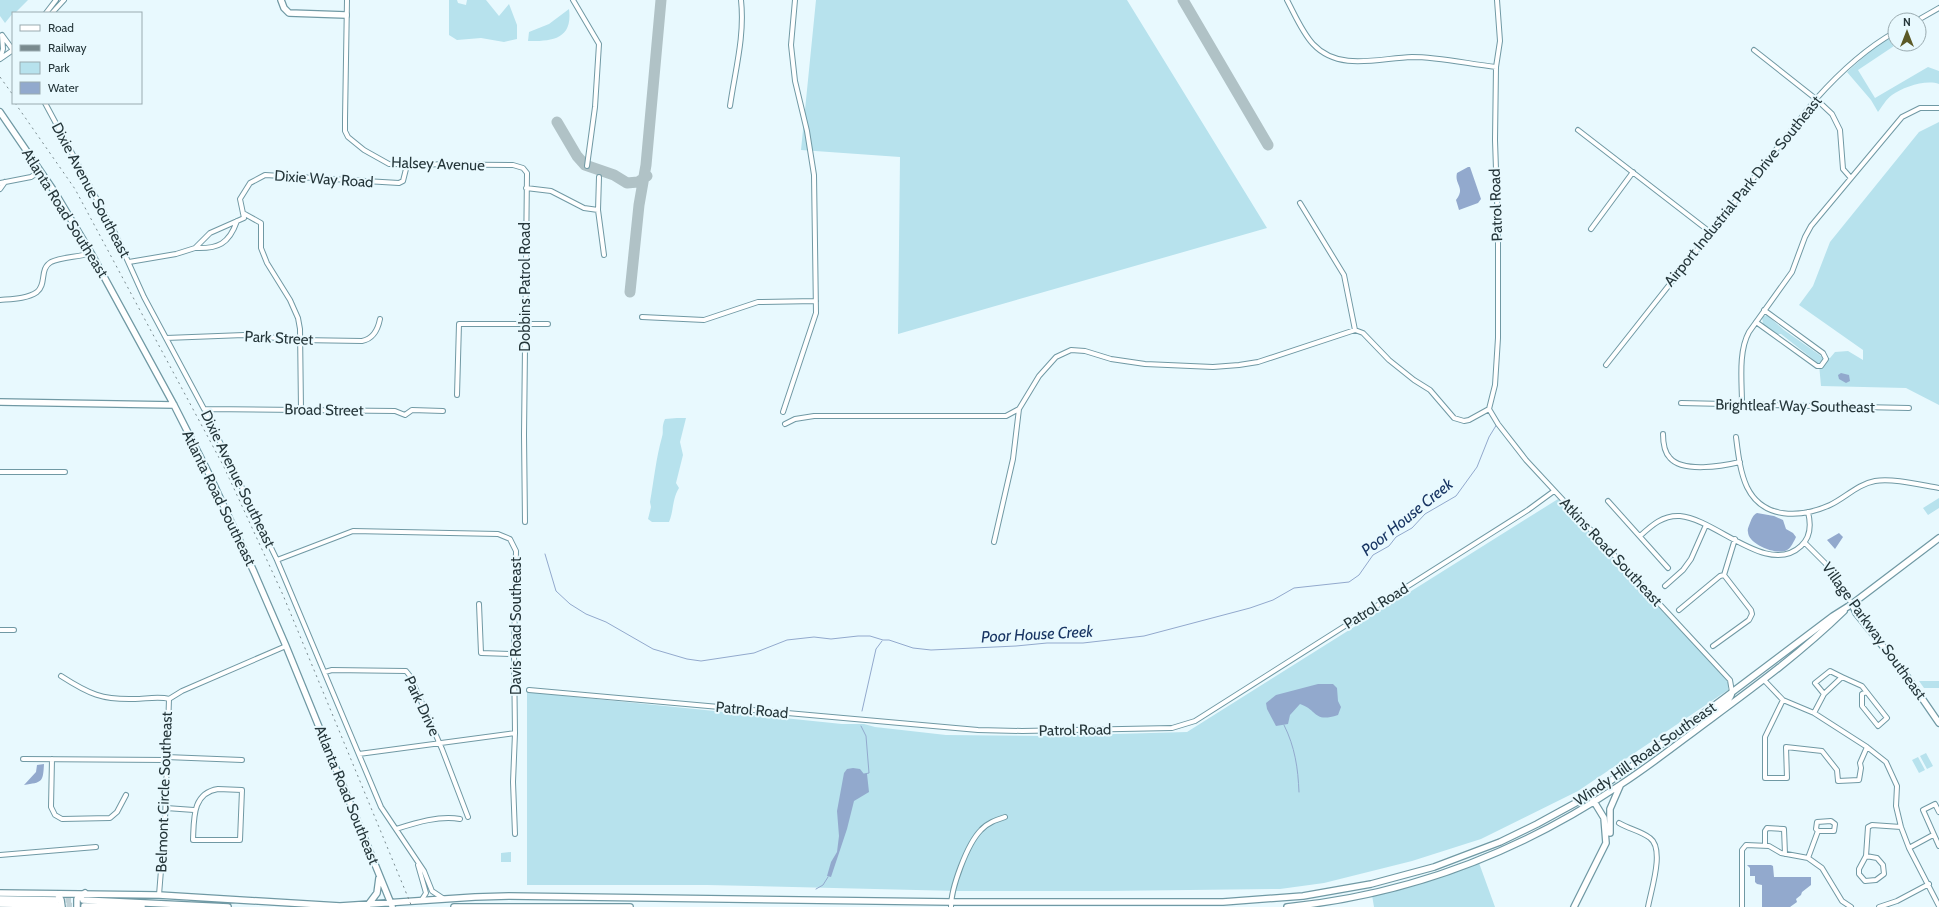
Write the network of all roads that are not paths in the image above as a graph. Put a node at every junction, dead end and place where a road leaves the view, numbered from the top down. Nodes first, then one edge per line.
1 (56, 0) edge
2 (64, 0) edge
3 (280, 0) edge
4 (347, 0) edge
5 (574, 0) edge
6 (741, 0) edge
7 (795, 0) edge
8 (1287, 0) edge
9 (1497, 0) edge
10 (1939, 8) edge
11 (47, 12) edge
12 (53, 12) edge
13 (346, 15) junction
14 (1927, 15) edge
15 (1, 34) edge
16 (1887, 38) edge
17 (12, 49) edge
18 (1754, 50) dead end
19 (12, 51) edge
20 (0, 59) edge
21 (1496, 67) junction
22 (1816, 99) junction
23 (46, 104) edge
24 (730, 106) dead end
25 (1939, 108) edge
26 (0, 112) edge
27 (1578, 130) dead end
28 (407, 165) junction
29 (587, 166) dead end
30 (40, 171) junction
31 (1633, 172) junction
32 (527, 173) joint
33 (599, 177) dead end
34 (1850, 177) junction
35 (2, 183) edge
36 (526, 188) junction
37 (0, 189) edge
38 (1300, 203) dead end
39 (598, 210) junction
40 (243, 213) junction
41 (237, 221) junction
42 (1591, 229) dead end
43 (1710, 232) junction
44 (195, 248) junction
45 (91, 253) junction
46 (604, 255) dead end
47 (129, 262) junction
48 (0, 300) edge
49 (816, 301) junction
50 (1764, 310) junction
51 (642, 317) dead end
52 (380, 319) dead end
53 (1756, 322) junction
54 (525, 323) junction
55 (548, 324) dead end
56 (1355, 330) junction
57 (166, 338) junction
58 (300, 340) junction
59 (1606, 365) dead end
60 (457, 395) dead end
61 (0, 402) edge
62 (1681, 403) dead end
63 (1742, 404) junction
64 (174, 405) junction
65 (1909, 408) dead end
66 (204, 409) junction
67 (1019, 409) junction
68 (1489, 409) junction
69 (301, 410) junction
70 (443, 410) dead end
71 (783, 412) dead end
72 (785, 424) dead end
73 (1663, 434) dead end
74 (1736, 437) dead end
75 (1740, 462) junction
76 (0, 472) edge
77 (65, 472) dead end
78 (1939, 488) edge
79 (1554, 491) junction
80 (1608, 501) dead end
81 (1808, 512) junction
82 (525, 522) dead end
83 (1706, 525) junction
84 (1640, 536) junction
85 (1939, 538) edge
86 (1735, 539) junction
87 (994, 542) dead end
88 (1805, 543) junction
89 (277, 560) junction
90 (1668, 568) dead end
91 (1724, 575) junction
92 (1665, 586) dead end
93 (479, 604) dead end
94 (1852, 604) junction
95 (1679, 610) dead end
96 (0, 630) edge
97 (14, 630) dead end
98 (286, 646) junction
99 (1713, 646) dead end
100 (514, 654) junction
101 (325, 672) junction
102 (61, 676) dead end
103 (1842, 677) junction
104 (1764, 680) junction
105 (529, 690) dead end
106 (1732, 692) junction
107 (1866, 692) junction
108 (1824, 694) junction
109 (169, 699) junction
110 (1783, 700) junction
111 (1814, 713) junction
112 (1939, 723) edge
113 (1696, 730) junction
114 (516, 733) junction
115 (439, 743) junction
116 (1867, 747) junction
117 (359, 754) junction
118 (52, 759) junction
119 (166, 759) junction
120 (23, 760) dead end
121 (242, 760) dead end
122 (1621, 785) junction
123 (126, 795) dead end
124 (1590, 795) junction
125 (1594, 802) junction
126 (166, 808) junction
127 (194, 810) junction
128 (1939, 812) edge
129 (468, 817) dead end
130 (1005, 817) dead end
131 (460, 819) dead end
132 (1619, 823) dead end
133 (1901, 827) junction
134 (396, 829) junction
135 (1818, 831) junction
136 (515, 834) dead end
137 (1933, 835) junction
138 (1765, 846) junction
139 (1939, 846) edge
140 (96, 847) dead end
141 (1605, 848) junction
142 (1909, 848) junction
143 (1786, 854) junction
144 (0, 855) edge
145 (1866, 856) junction
146 (1808, 858) junction
147 (417, 861) junction
148 (378, 874) junction
149 (1929, 884) junction
150 (0, 893) edge
151 (55, 893) junction
152 (85, 893) junction
153 (159, 895) junction
154 (0, 899) edge
155 (444, 899) junction
156 (421, 901) junction
157 (0, 904) edge
158 (59, 904) edge
159 (265, 905) edge
160 (368, 905) junction
161 (392, 905) edge
162 (951, 905) edge
163 (1939, 906) edge
164 (77, 907) edge
165 (157, 907) edge
166 (228, 907) edge
167 (379, 907) edge
168 (454, 907) edge
169 (458, 907) edge
170 (630, 907) edge
171 (1287, 907) edge
172 (1574, 907) edge
173 (1648, 907) edge
174 (1742, 907) edge
175 (1851, 907) edge
176 (1879, 907) edge

1 - 11 street
2 - 12 street
3 - 13 main road
4 - 13 street, Halsey Avenue
5 - 29 street
6 - 24 street
7 - 49 street
8 - 21 street
9 - 21 street, Patrol Road
10 - 14 street
13 - 28 street, Halsey Avenue
15 - 17 street
15 - 20 street
16 - 22 street, Airport Industrial Park Drive Southeast
18 - 22 street
19 - 20 street
21 - 68 street, Patrol Road
22 - 34 street
22 - 43 street, Airport Industrial Park Drive Southeast
23 - 47 street, Dixie Avenue Southeast
25 - 34 street
26 - 30 main road, Atlanta Road Southeast
27 - 31 street
28 - 32 street, Halsey Avenue
28 - 40 street, Dixie Way Road
30 - 35 street
30 - 45 main road, Atlanta Road Southeast
31 - 42 street
31 - 43 street
32 - 36 street, Dobbins Patrol Road
33 - 39 street
34 - 50 street
35 - 37 street
36 - 39 street
36 - 54 street, Dobbins Patrol Road
38 - 56 street
39 - 46 street
40 - 41 street
40 - 58 street
41 - 44 street
41 - 44 street
43 - 59 street, Airport Industrial Park Drive Southeast
44 - 47 street
45 - 48 street
45 - 64 main road, Atlanta Road Southeast
47 - 57 street, Dixie Avenue Southeast
49 - 51 street
49 - 71 street
50 - 53 street
50 - 53 street
52 - 58 street, Park Street
53 - 63 street
54 - 55 street
54 - 60 street
54 - 82 street, Dobbins Patrol Road
56 - 67 street
56 - 68 street
57 - 58 street, Park Street
57 - 66 street, Dixie Avenue Southeast
58 - 69 street
61 - 64 main road
62 - 63 street, Brightleaf Way Southeast
63 - 65 street, Brightleaf Way Southeast
64 - 98 main road, Atlanta Road Southeast
66 - 69 street, Broad Street
66 - 89 street, Dixie Avenue Southeast
67 - 72 street
67 - 87 street
68 - 79 street, Atkins Road Southeast
69 - 70 street, Broad Street
73 - 75 street
74 - 75 street
75 - 81 street
76 - 77 street
78 - 81 street
79 - 105 street, Patrol Road
79 - 106 street, Atkins Road Southeast
80 - 84 street
81 - 88 street
83 - 84 street
83 - 86 street
83 - 92 street
84 - 90 street
85 - 94 main road, Windy Hill Road Southeast
86 - 88 street
86 - 91 street
88 - 94 street, Village Parkway Southeast
89 - 100 street, Davis Road Southeast
89 - 101 street, Dixie Avenue Southeast
91 - 95 street
91 - 99 street
93 - 100 street
94 - 104 main road, Windy Hill Road Southeast
94 - 106 main road, Windy Hill Road Southeast
94 - 112 main road, Village Parkway Southeast
96 - 97 street
98 - 109 street, Belmont Circle Southeast
98 - 148 main road, Atlanta Road Southeast
100 - 114 street, Davis Road Southeast
101 - 115 street, Park Drive
101 - 117 street, Dixie Avenue Southeast
102 - 109 street
103 - 107 street
103 - 108 street
103 - 108 street
104 - 110 street
104 - 113 main road, Windy Hill Road Southeast
106 - 113 main road
106 - 124 main road, Windy Hill Road Southeast
107 - 107 street
108 - 111 street
109 - 119 street, Belmont Circle Southeast
110 - 111 street
110 - 116 street
111 - 116 street
113 - 122 main road, Windy Hill Road Southeast
114 - 115 street
114 - 136 street, Davis Road Southeast
115 - 117 street
115 - 129 street, Park Drive
116 - 133 street
117 - 134 street, Dixie Avenue Southeast
118 - 119 street
118 - 120 street
118 - 123 street
119 - 121 street
119 - 126 street, Belmont Circle Southeast
122 - 125 main road, Windy Hill Road Southeast
122 - 141 main road
124 - 125 main road
124 - 162 main road, Windy Hill Road Southeast
125 - 141 main road
125 - 171 main road, Windy Hill Road Southeast
126 - 127 street
126 - 153 street, Belmont Circle Southeast
127 - 127 street
128 - 137 street
130 - 162 street
131 - 134 street
132 - 173 street
133 - 142 street
133 - 145 street
134 - 147 street, Dixie Avenue Southeast
135 - 135 street
135 - 146 street
137 - 139 street
137 - 142 street
138 - 143 street
138 - 143 street
138 - 174 street
140 - 144 street
141 - 172 main road
142 - 149 street
143 - 146 street
145 - 145 street
146 - 175 street
147 - 155 street, Dixie Avenue Southeast
147 - 156 street, Dixie Avenue Southeast
148 - 160 main road
148 - 161 main road, Atlanta Road Southeast
149 - 163 street
149 - 176 street
150 - 151 main road, Windy Hill Road Southeast
151 - 152 main road, Windy Hill Road Southeast
151 - 158 main road
152 - 153 main road, Windy Hill Road Southeast
152 - 164 main road
153 - 159 main road, Windy Hill Road Southeast
154 - 158 main road
155 - 156 main road, Windy Hill Road Southeast
155 - 162 main road, Windy Hill Road Southeast
156 - 161 main road, Windy Hill Road Southeast
157 - 158 main road
159 - 160 main road, Windy Hill Road Southeast
160 - 161 main road, Windy Hill Road Southeast
161 - 167 main road, Windy Hill Road Southeast
165 - 166 main road
168 - 169 main road
169 - 170 main road

